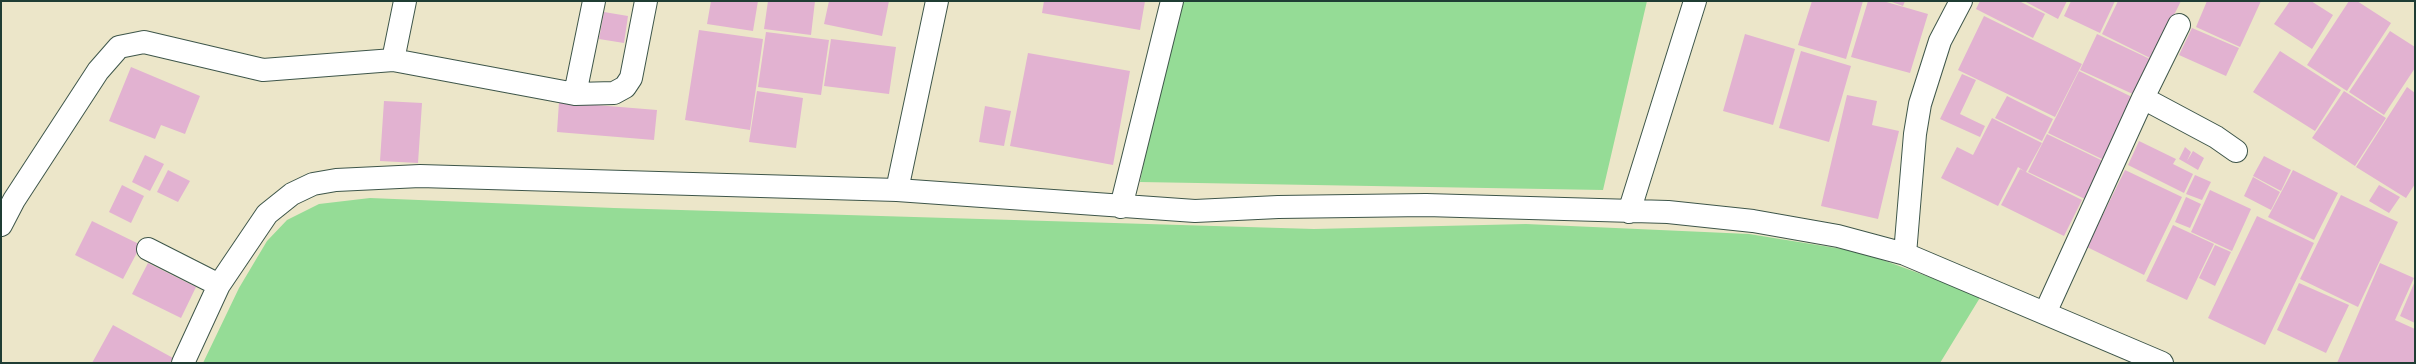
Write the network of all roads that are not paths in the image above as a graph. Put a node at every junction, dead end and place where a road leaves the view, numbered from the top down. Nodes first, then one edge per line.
1 (405, 1) edge
2 (594, 1) edge
3 (646, 1) edge
4 (937, 1) edge
5 (1172, 1) edge
6 (1695, 1) edge
7 (1962, 1) edge
8 (2180, 25) dead end
9 (393, 60) junction
10 (575, 94) junction
11 (2143, 98) junction
12 (2236, 151) dead end
13 (897, 190) junction
14 (1121, 207) junction
15 (1629, 212) junction
16 (1, 225) edge
17 (148, 249) dead end
18 (1905, 254) junction
19 (219, 285) junction
20 (2045, 313) junction
21 (2132, 357) edge
22 (183, 363) edge
23 (2162, 363) edge

1 - 9 street
2 - 10 street
3 - 10 street
4 - 13 street
5 - 14 street
6 - 15 street
7 - 18 street
8 - 11 street
9 - 10 street
9 - 16 street
11 - 12 street
11 - 20 street
13 - 14 street
13 - 19 street
14 - 15 street
15 - 18 street
17 - 19 street
18 - 20 street
19 - 22 street
20 - 21 street
21 - 23 street

